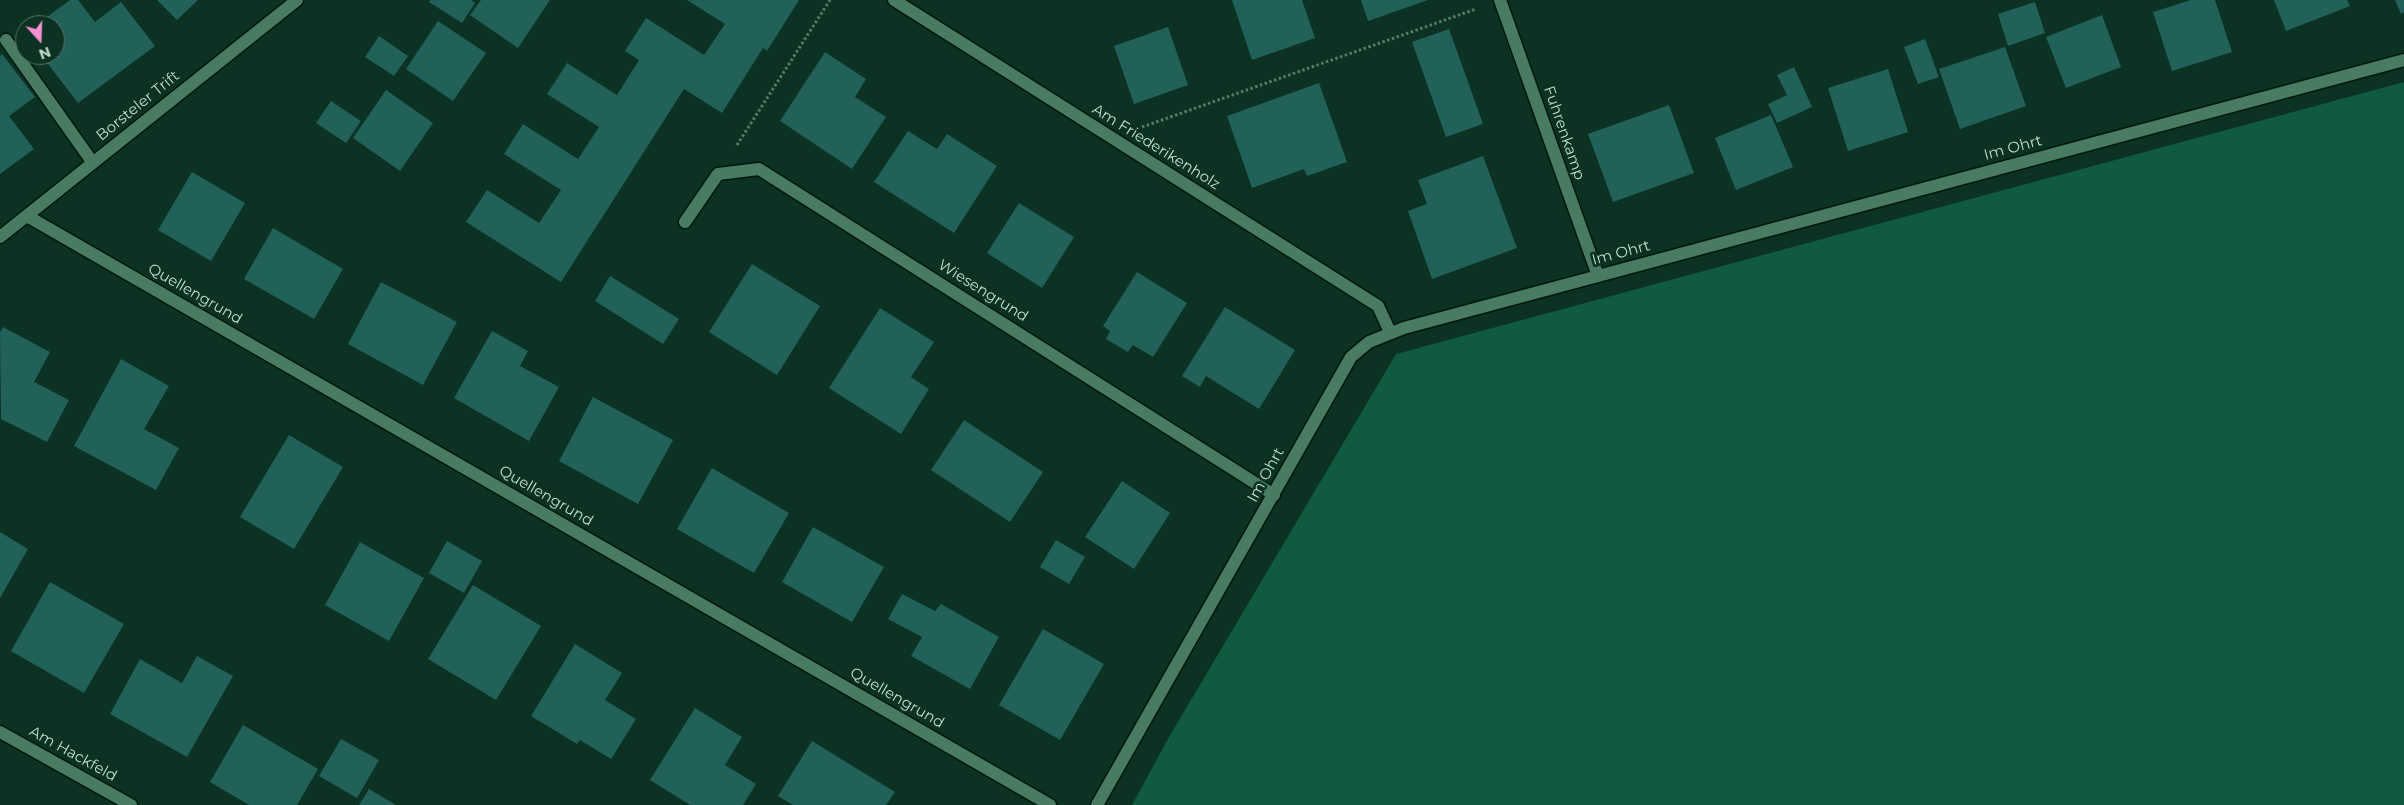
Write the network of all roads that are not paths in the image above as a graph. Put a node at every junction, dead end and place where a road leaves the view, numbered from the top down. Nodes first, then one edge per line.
1 (296, 0) edge
2 (894, 0) edge
3 (1500, 0) edge
4 (6, 40) dead end
5 (2404, 60) edge
6 (93, 163) junction
7 (27, 216) junction
8 (685, 222) dead end
9 (0, 237) edge
10 (1598, 276) junction
11 (1390, 332) junction
12 (1274, 495) junction
13 (0, 732) edge
14 (131, 805) edge
15 (1050, 805) edge
16 (1096, 805) edge

1 - 6 street, Borsteler Trift
2 - 11 street, Am Friederikenholz
3 - 10 street, Fuhrenkamp
4 - 6 street
5 - 10 street, Im Ohrt
6 - 7 street, Borsteler Trift
7 - 9 street, Borsteler Trift
7 - 15 street, Quellengrund
8 - 12 street, Wiesengrund
10 - 11 street, Im Ohrt
11 - 12 street, Im Ohrt
12 - 16 street, Im Ohrt
13 - 14 street, Am Hackfeld

